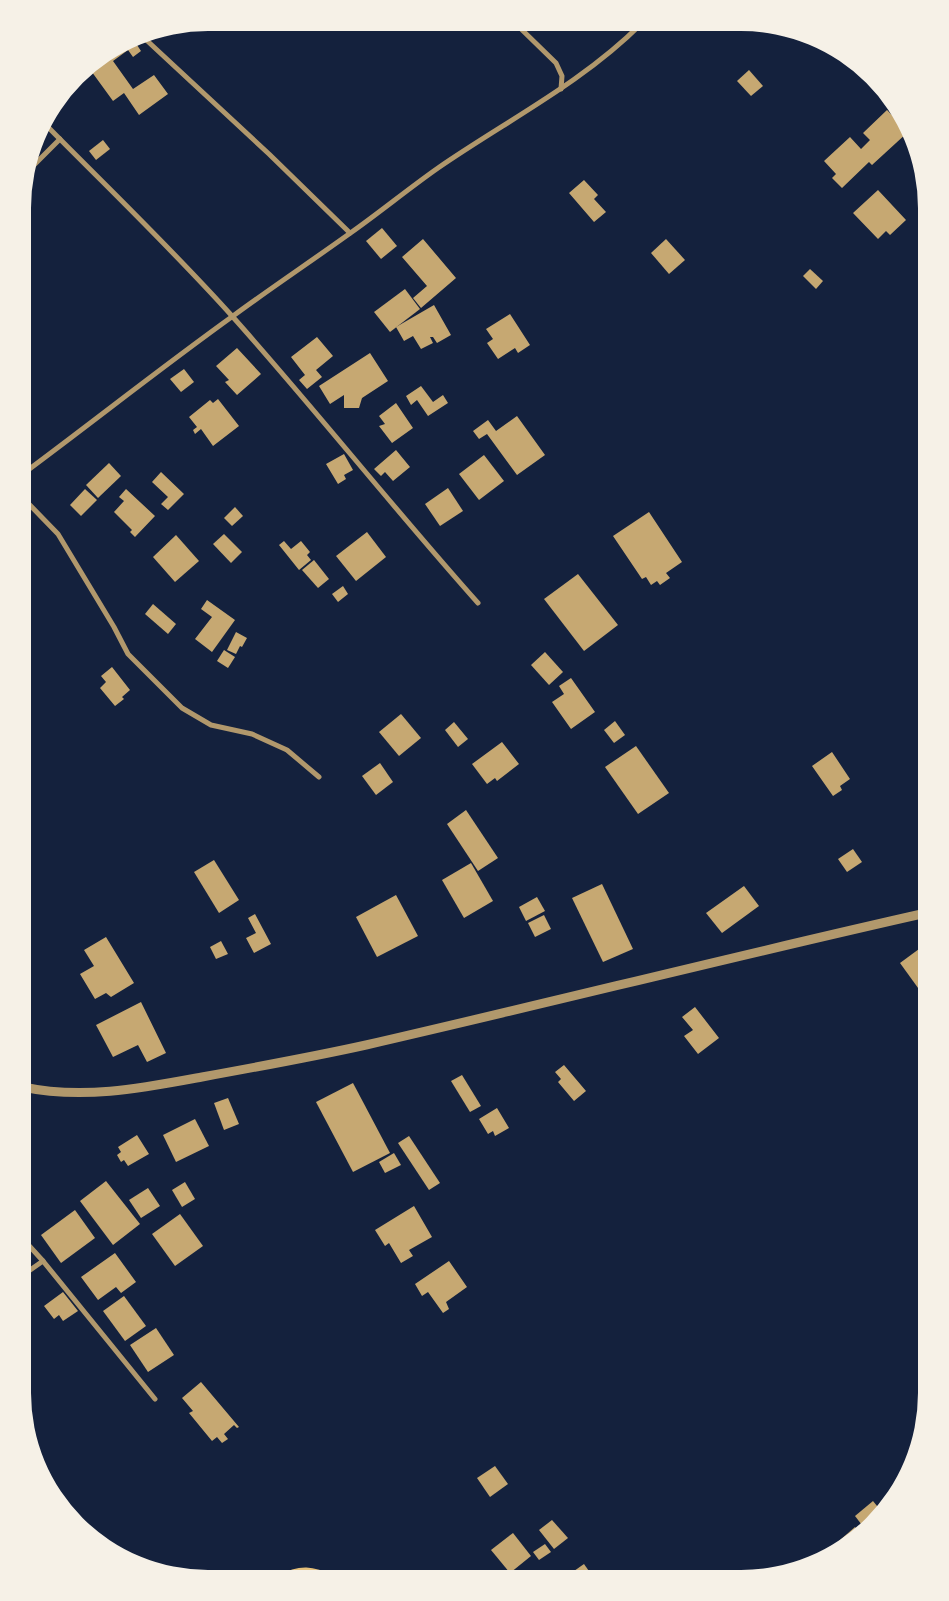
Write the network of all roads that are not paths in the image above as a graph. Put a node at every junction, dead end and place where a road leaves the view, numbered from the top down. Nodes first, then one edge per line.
1 (523, 31) edge
2 (633, 31) edge
3 (149, 42) edge
4 (561, 89) junction
5 (50, 129) edge
6 (60, 139) junction
7 (38, 161) edge
8 (350, 234) junction
9 (232, 316) junction
10 (31, 467) edge
11 (31, 506) edge
12 (478, 603) dead end
13 (319, 777) dead end
14 (918, 915) edge
15 (31, 1088) edge
16 (31, 1248) edge
17 (43, 1261) junction
18 (31, 1269) edge
19 (155, 1399) dead end

1 - 4 street
2 - 4 street
3 - 8 street
4 - 8 street
5 - 6 street
6 - 7 street
6 - 9 street
8 - 9 street
9 - 10 street
9 - 12 street
11 - 13 street
14 - 15 street
16 - 17 street
17 - 18 street
17 - 19 street

